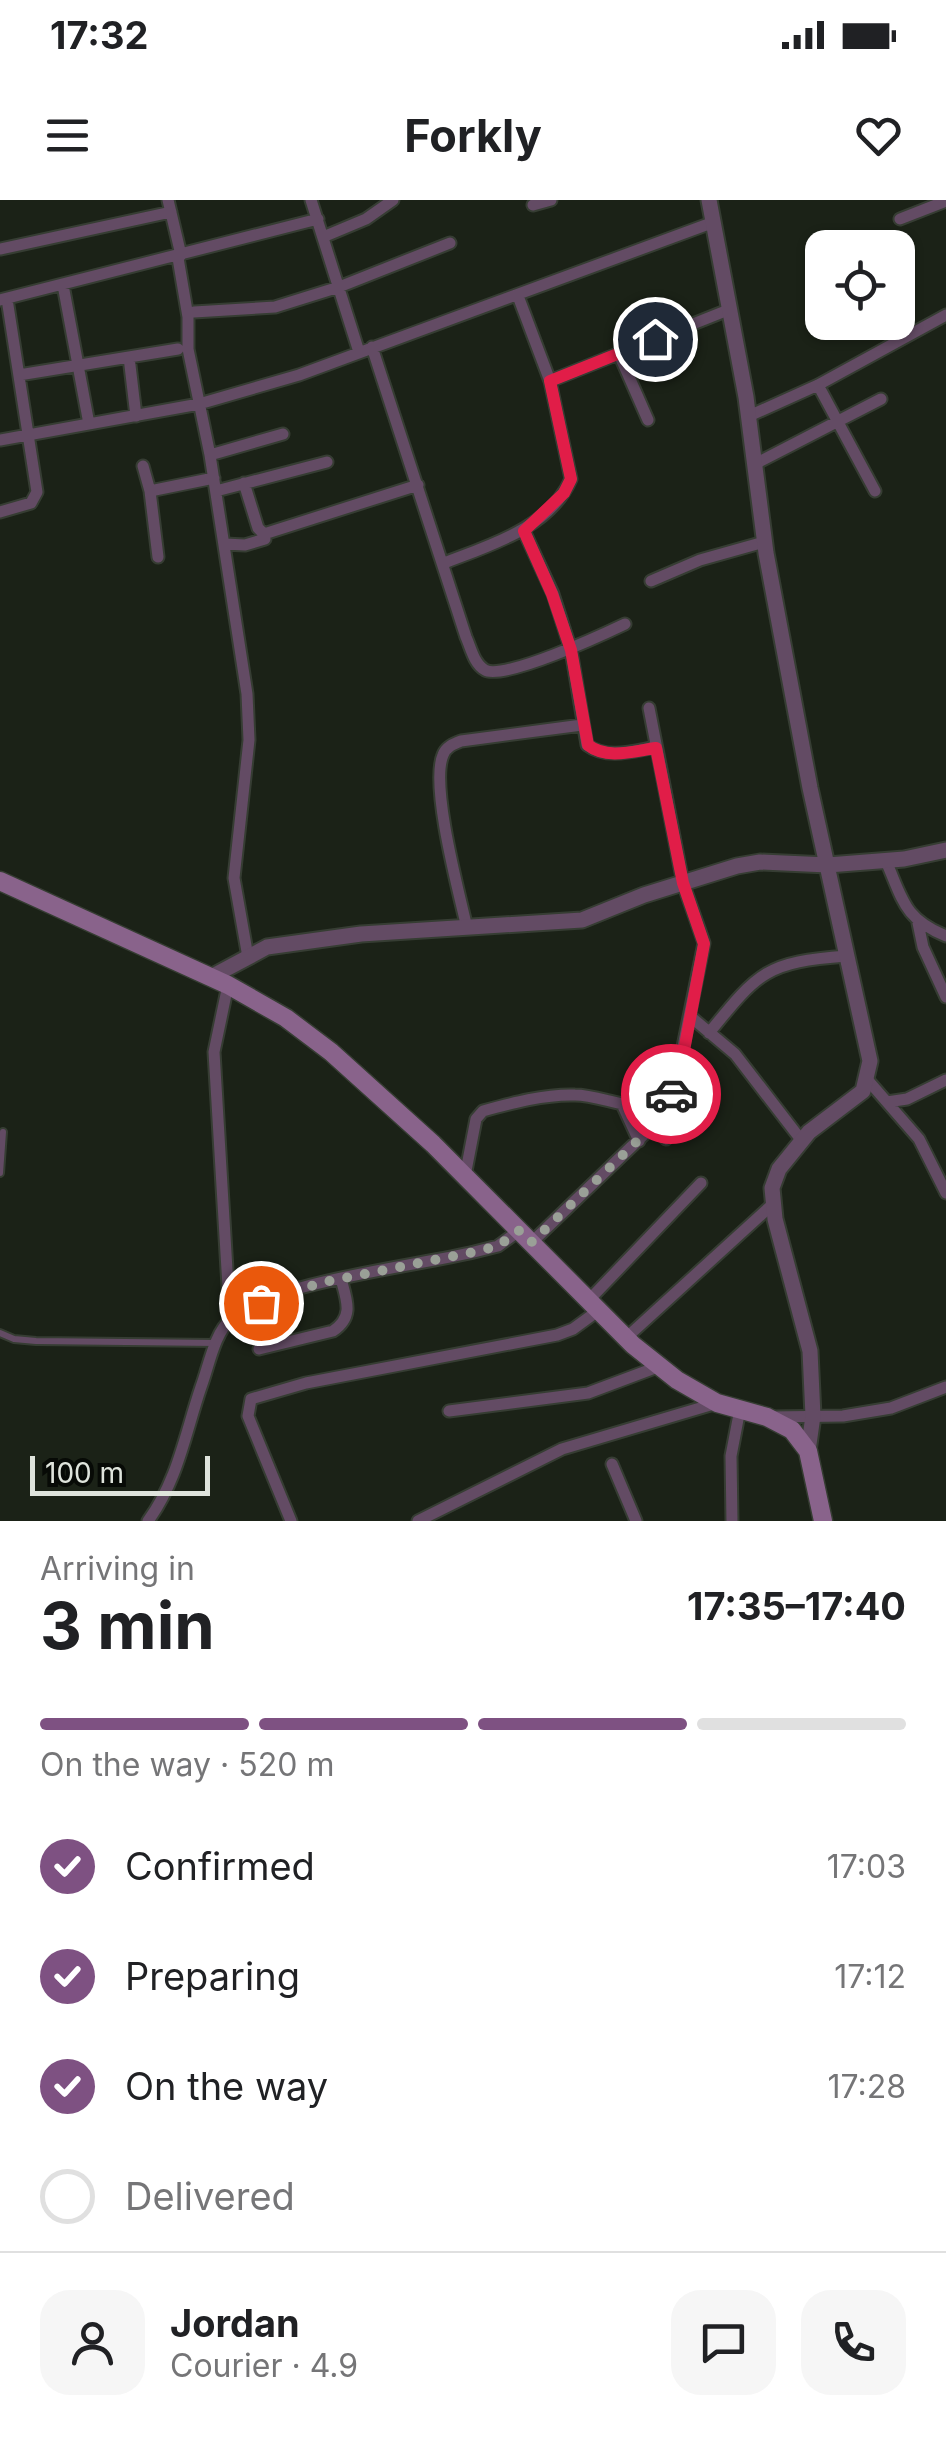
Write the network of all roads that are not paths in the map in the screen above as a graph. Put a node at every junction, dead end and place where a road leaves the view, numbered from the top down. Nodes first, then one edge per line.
1 (311, 200) edge
2 (394, 200) edge
3 (551, 200) edge
4 (710, 200) edge
5 (946, 201) edge
6 (169, 206) edge
7 (532, 206) dead end
8 (318, 218) junction
9 (900, 219) dead end
10 (714, 222) junction
11 (324, 237) junction
12 (450, 243) dead end
13 (1, 249) edge
14 (181, 255) junction
15 (62, 285) junction
16 (339, 286) junction
17 (518, 296) junction
18 (3, 300) edge
19 (728, 310) junction
20 (194, 312) dead end
21 (945, 318) edge
22 (178, 349) dead end
23 (366, 350) junction
24 (619, 354) junction
25 (129, 357) junction
26 (78, 365) junction
27 (20, 375) junction
28 (550, 381) junction
29 (818, 385) junction
30 (881, 399) dead end
31 (199, 404) junction
32 (136, 416) junction
33 (749, 416) junction
34 (648, 420) dead end
35 (839, 421) junction
36 (89, 424) junction
37 (29, 434) junction
38 (283, 434) dead end
39 (0, 440) edge
40 (210, 455) junction
41 (327, 462) dead end
42 (755, 464) junction
43 (143, 466) dead end
44 (244, 484) junction
45 (215, 485) junction
46 (418, 485) junction
47 (150, 491) junction
48 (875, 491) dead end
49 (0, 512) edge
50 (524, 531) junction
51 (265, 539) dead end
52 (764, 542) junction
53 (225, 544) junction
54 (158, 557) dead end
55 (444, 563) junction
56 (651, 580) dead end
57 (625, 624) dead end
58 (571, 650) junction
59 (650, 708) dead end
60 (582, 726) junction
61 (656, 748) junction
62 (946, 850) edge
63 (886, 861) junction
64 (828, 865) junction
65 (0, 881) edge
66 (683, 883) junction
67 (918, 923) junction
68 (467, 928) junction
69 (946, 936) edge
70 (847, 956) junction
71 (248, 957) junction
72 (219, 981) junction
73 (946, 998) edge
74 (691, 1018) junction
75 (709, 1032) junction
76 (866, 1078) junction
77 (946, 1080) edge
78 (887, 1102) junction
79 (622, 1104) junction
80 (638, 1107) junction
81 (654, 1125) junction
82 (3, 1132) dead end
83 (666, 1139) dead end
84 (638, 1141) junction
85 (802, 1141) junction
86 (0, 1172) edge
87 (465, 1176) junction
88 (701, 1182) dead end
89 (946, 1193) edge
90 (774, 1203) junction
91 (526, 1236) junction
92 (342, 1280) junction
93 (594, 1305) junction
94 (230, 1320) junction
95 (0, 1332) edge
96 (626, 1338) junction
97 (217, 1343) junction
98 (259, 1349) dead end
99 (660, 1366) junction
100 (946, 1387) edge
101 (716, 1402) junction
102 (740, 1410) junction
103 (449, 1412) dead end
104 (813, 1416) junction
105 (767, 1418) junction
106 (808, 1451) junction
107 (612, 1464) dead end
108 (445, 1506) junction
109 (148, 1521) edge
110 (291, 1521) edge
111 (418, 1521) edge
112 (443, 1521) edge
113 (636, 1521) edge
114 (732, 1521) edge
115 (824, 1521) edge

1 - 8 street
2 - 11 street
3 - 7 street
4 - 10 street
5 - 9 street
6 - 13 street
6 - 14 street
8 - 11 street
8 - 14 street
10 - 17 street
10 - 19 street
11 - 16 street
12 - 16 street
14 - 15 street
14 - 31 street
15 - 18 street
15 - 26 street
16 - 20 street
16 - 23 street
17 - 23 street
17 - 28 street
18 - 27 street
19 - 24 street
19 - 33 street
21 - 29 street
22 - 25 street
23 - 31 street
23 - 46 street
24 - 28 street
24 - 34 street
25 - 26 street
25 - 32 street
26 - 27 street
26 - 36 street
27 - 37 street
28 - 50 street
29 - 33 street
29 - 35 street
30 - 35 street
31 - 32 street
31 - 40 street
32 - 36 street
33 - 42 street
35 - 42 street
35 - 48 street
36 - 37 street
37 - 39 street
37 - 49 street
38 - 40 street
40 - 45 street
41 - 44 street
42 - 52 street
43 - 47 street
44 - 45 street
44 - 46 street
45 - 47 street
45 - 53 street
46 - 55 street
47 - 54 street
50 - 55 street
50 - 58 street
51 - 53 street
52 - 56 street
52 - 64 street
53 - 71 street
55 - 58 street
57 - 58 street
58 - 60 street
59 - 61 street
60 - 61 street
60 - 68 street
61 - 66 street
62 - 63 street
63 - 64 street
63 - 67 street
64 - 66 street
64 - 70 street
65 - 72 main road
66 - 68 street
66 - 74 street
67 - 69 street
67 - 73 street
68 - 71 street
70 - 75 street
70 - 76 street
71 - 72 street
72 - 87 main road
72 - 94 street
74 - 75 street
74 - 80 street
75 - 85 street
76 - 78 street
76 - 85 street
77 - 78 street
78 - 89 street
79 - 80 street
79 - 84 street
79 - 87 street
80 - 81 street
81 - 83 street
81 - 84 street
82 - 86 lane
84 - 91 street
85 - 90 street
87 - 91 main road
88 - 93 street
90 - 96 street
90 - 104 street
91 - 92 street
91 - 93 main road
92 - 94 street
92 - 98 street
93 - 96 main road
93 - 110 street
94 - 97 street
95 - 97 lane
96 - 99 main road
97 - 109 street
99 - 101 main road
99 - 103 street
100 - 104 street
101 - 102 main road
101 - 108 street
102 - 105 main road
102 - 114 street
104 - 105 street
104 - 106 street
105 - 106 main road
106 - 115 main road
107 - 113 street
108 - 111 street
108 - 112 street

